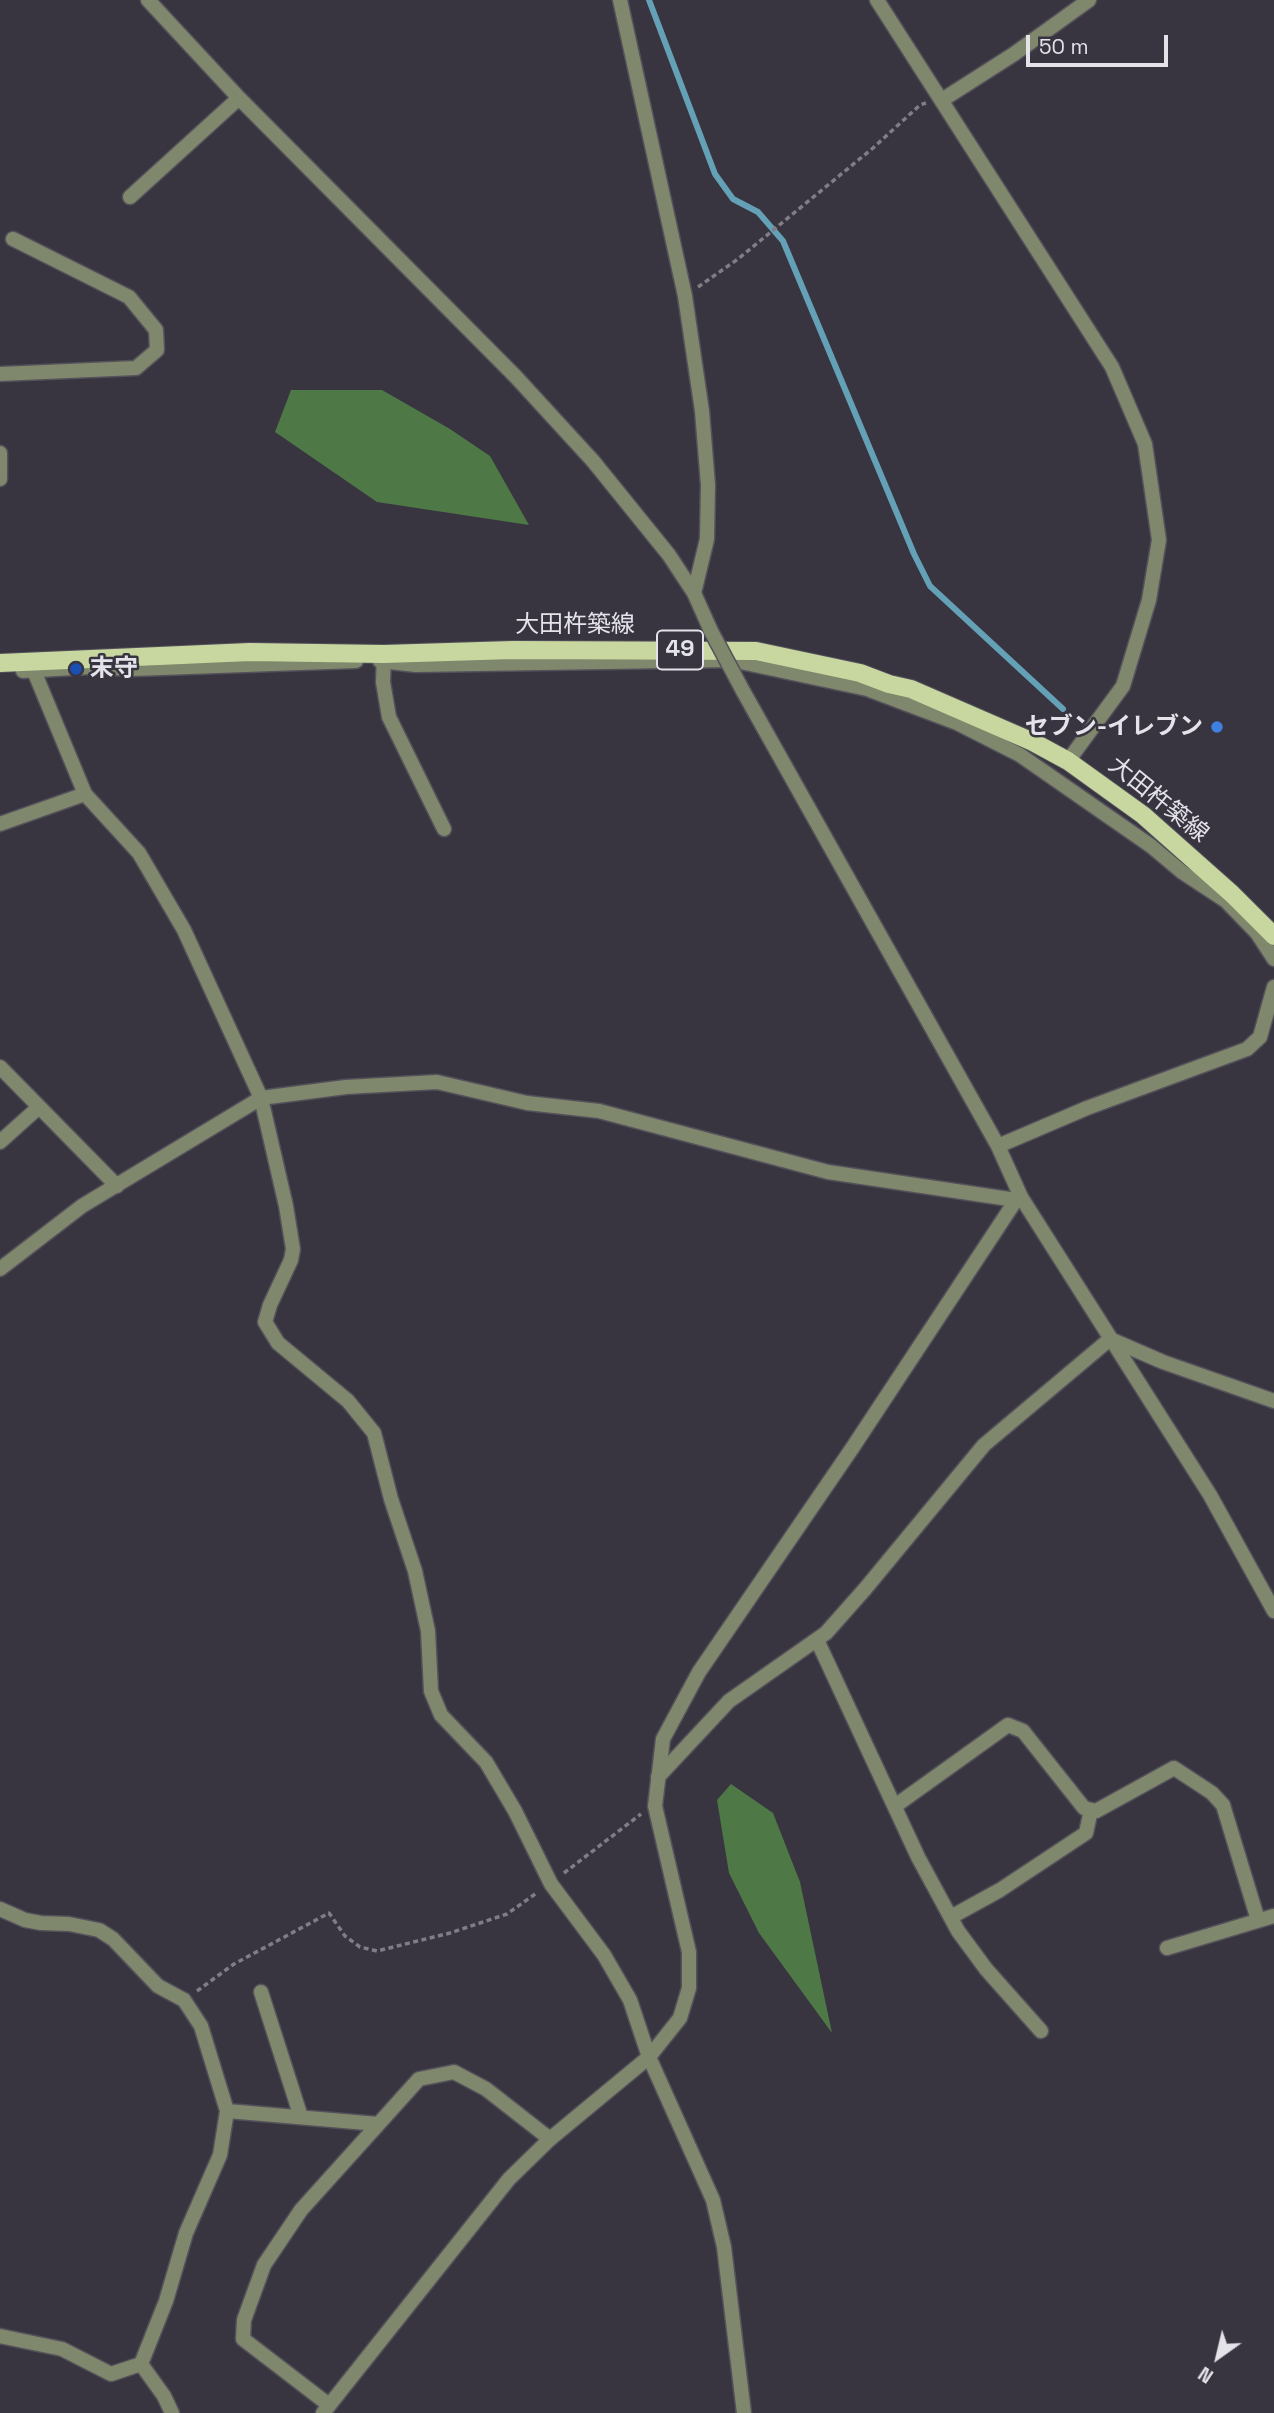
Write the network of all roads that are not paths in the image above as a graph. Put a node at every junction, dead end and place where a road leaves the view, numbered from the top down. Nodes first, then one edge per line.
1 (148, 0) edge
2 (620, 0) edge
3 (877, 0) edge
4 (1088, 0) edge
5 (239, 98) junction
6 (942, 100) junction
7 (130, 197) dead end
8 (13, 239) dead end
9 (0, 374) edge
10 (0, 453) edge
11 (0, 479) edge
12 (694, 593) junction
13 (384, 657) junction
14 (1, 664) edge
15 (31, 667) junction
16 (1068, 761) junction
17 (85, 794) junction
18 (0, 824) edge
19 (444, 829) dead end
20 (1274, 936) edge
21 (1274, 959) edge
22 (1274, 987) edge
23 (0, 1067) edge
24 (261, 1098) junction
25 (39, 1107) junction
26 (0, 1142) edge
27 (998, 1146) junction
28 (117, 1186) junction
29 (1018, 1198) junction
30 (0, 1269) edge
31 (1111, 1339) junction
32 (1274, 1401) edge
33 (1274, 1611) edge
34 (817, 1640) junction
35 (658, 1777) junction
36 (895, 1807) junction
37 (1091, 1810) junction
38 (0, 1909) edge
39 (1274, 1916) edge
40 (951, 1917) junction
41 (1258, 1920) junction
42 (1167, 1948) dead end
43 (261, 1992) dead end
44 (1041, 2031) dead end
45 (649, 2057) junction
46 (227, 2112) junction
47 (301, 2118) junction
48 (379, 2124) junction
49 (550, 2139) junction
50 (0, 2336) edge
51 (141, 2364) junction
52 (326, 2409) edge
53 (172, 2413) edge
54 (744, 2413) edge

1 - 5 street
2 - 12 street
3 - 6 street
4 - 6 street
5 - 7 street
5 - 12 street
6 - 16 street
8 - 9 street
10 - 11 street
12 - 27 street, bridge
13 - 15 main road, 大田杵築線 / 49
13 - 16 main road, 大田杵築線 / 49
13 - 19 street
13 - 21 street
14 - 15 main road, 大田杵築線 / 49
15 - 17 street
16 - 20 main road, 大田杵築線 / 49
17 - 18 street
17 - 24 street
22 - 27 street
23 - 25 street
24 - 28 street
24 - 29 street
24 - 45 street
25 - 26 street
25 - 28 street
27 - 29 street
28 - 30 street
29 - 31 street
29 - 35 street
31 - 32 street
31 - 33 street
31 - 34 street
34 - 35 street
34 - 36 street
35 - 45 street
36 - 37 street
36 - 40 street
37 - 40 street
37 - 41 street
38 - 46 street
39 - 41 street
40 - 44 street
41 - 42 street
43 - 47 street
45 - 49 street
45 - 54 street
46 - 47 street
46 - 51 street
47 - 48 street
48 - 49 street
48 - 52 street
49 - 52 street
50 - 51 street
51 - 53 street

